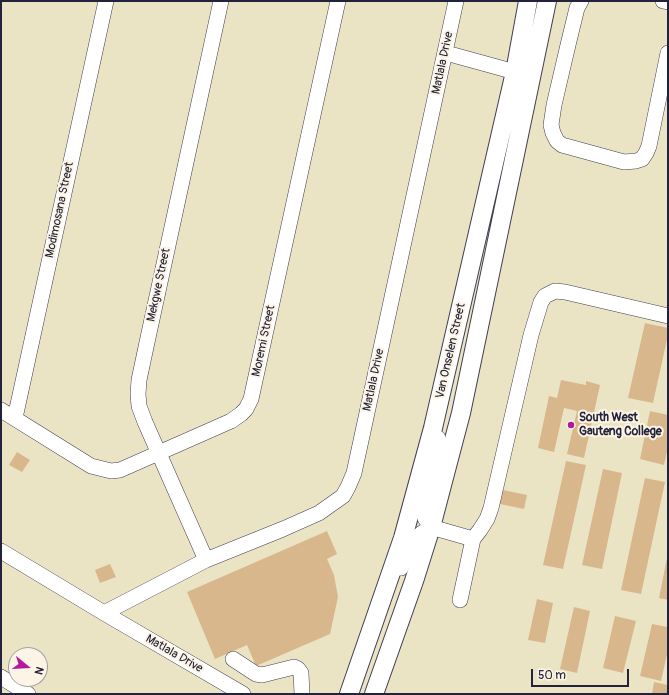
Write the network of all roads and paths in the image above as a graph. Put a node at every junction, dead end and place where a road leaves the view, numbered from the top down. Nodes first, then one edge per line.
1 (106, 1) edge
2 (221, 1) edge
3 (338, 1) edge
4 (456, 1) edge
5 (528, 1) edge
6 (548, 1) edge
7 (581, 1) edge
8 (663, 1) edge
9 (668, 2) edge
10 (446, 53) junction
11 (668, 53) edge
12 (523, 74) junction
13 (668, 316) edge
14 (442, 390) junction
15 (1, 410) edge
16 (15, 418) junction
17 (158, 452) junction
18 (431, 527) junction
19 (473, 539) junction
20 (1, 551) edge
21 (206, 560) junction
22 (460, 600) dead end
23 (104, 614) junction
24 (368, 638) junction
25 (233, 659) dead end
26 (1, 677) edge
27 (28, 694) edge
28 (243, 694) edge
29 (302, 694) edge
30 (349, 694) edge
31 (374, 694) edge

1 - 16 street, Modimosana Street
2 - 17 street, Mekgwe Street
3 - 17 street, Moremi Street
4 - 10 street, Matlala Drive
5 - 12 main road, Van Onselen Street
6 - 12 main road, Van Onselen Street
7 - 11 street
8 - 9 street
10 - 12 street
10 - 21 street, Matlala Drive
12 - 14 main road, Van Onselen Street
12 - 18 main road, Van Onselen Street
13 - 19 street
14 - 18 street
14 - 24 main road, Van Onselen Street
15 - 16 street, Moremi Street
16 - 17 street, Moremi Street
17 - 21 street, Mekgwe Street
18 - 19 street
18 - 24 street
18 - 31 main road, Van Onselen Street
19 - 22 street
20 - 23 street, Matlala Drive
21 - 23 street, Matlala Drive
23 - 28 street, Matlala Drive
24 - 30 main road, Van Onselen Street
25 - 29 street
26 - 27 street

